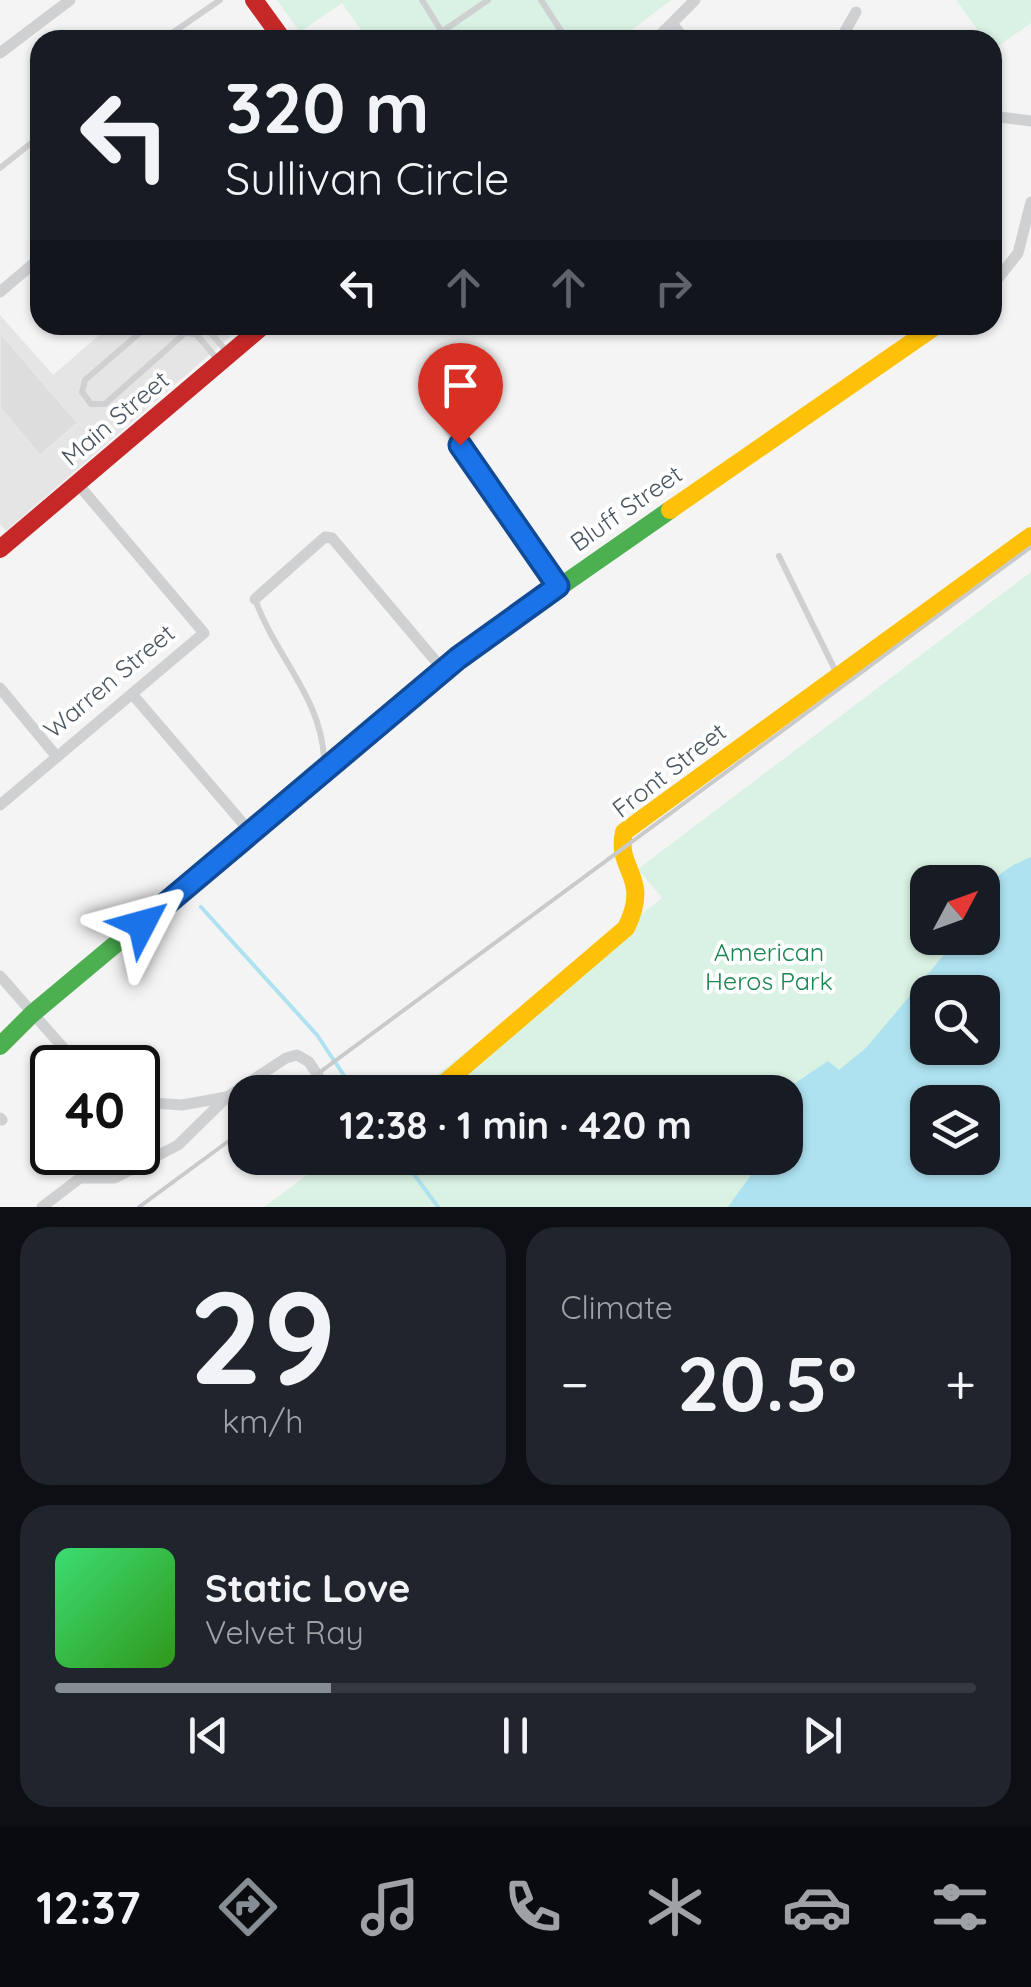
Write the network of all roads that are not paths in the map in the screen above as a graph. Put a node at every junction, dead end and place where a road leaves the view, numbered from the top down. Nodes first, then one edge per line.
1 (70, 0) edge
2 (220, 0) edge
3 (254, 0) edge
4 (422, 0) edge
5 (488, 0) edge
6 (540, 0) edge
7 (695, 0) edge
8 (856, 12) dead end
9 (30, 30) edge
10 (30, 30) edge
11 (176, 30) edge
12 (276, 30) edge
13 (441, 30) edge
14 (445, 30) edge
15 (560, 30) edge
16 (670, 30) edge
17 (846, 30) edge
18 (0, 53) edge
19 (1002, 117) edge
20 (1031, 121) edge
21 (30, 144) edge
22 (0, 168) edge
23 (1031, 202) edge
24 (30, 266) edge
25 (1002, 273) edge
26 (0, 292) edge
27 (137, 335) edge
28 (183, 335) edge
29 (197, 335) edge
30 (210, 335) edge
31 (252, 335) edge
32 (922, 335) edge
33 (224, 358) junction
34 (441, 417) dead end
35 (78, 483) junction
36 (1031, 536) edge
37 (0, 550) edge
38 (779, 556) dead end
39 (558, 586) junction
40 (255, 600) joint
41 (444, 671) junction
42 (838, 675) junction
43 (0, 688) edge
44 (133, 695) junction
45 (57, 757) junction
46 (331, 767) junction
47 (0, 805) edge
48 (252, 834) junction
49 (0, 976) edge
50 (32, 1014) junction
51 (60, 1045) edge
52 (0, 1046) edge
53 (257, 1075) edge
54 (318, 1075) edge
55 (454, 1075) edge
56 (227, 1097) joint
57 (160, 1104) edge
58 (42, 1207) edge

1 - 9 street
2 - 11 lane
3 - 12 street
4 - 13 lane
5 - 14 lane
6 - 15 lane
7 - 16 street
8 - 17 street
10 - 18 street
19 - 20 street
21 - 22 lane
23 - 25 street
24 - 26 street
27 - 28 lane
29 - 33 lane
30 - 33 lane
31 - 33 street, Main Street
32 - 39 street, Bluff Street
33 - 35 street, Main Street
34 - 39 street
35 - 37 street, Main Street
35 - 44 street, Warren Street
36 - 42 street, Front Street
38 - 42 lane
39 - 41 street, Bluff Street
40 - 41 street
40 - 46 lane
41 - 46 street, Bluff Street
42 - 55 street, Front Street
43 - 45 street
44 - 45 street, Warren Street
44 - 48 street
45 - 47 street, Warren Street
46 - 48 street, Bluff Street
48 - 50 street, Bluff Street
49 - 50 street
50 - 51 street
50 - 52 street
53 - 54 street
56 - 57 street
56 - 58 street

